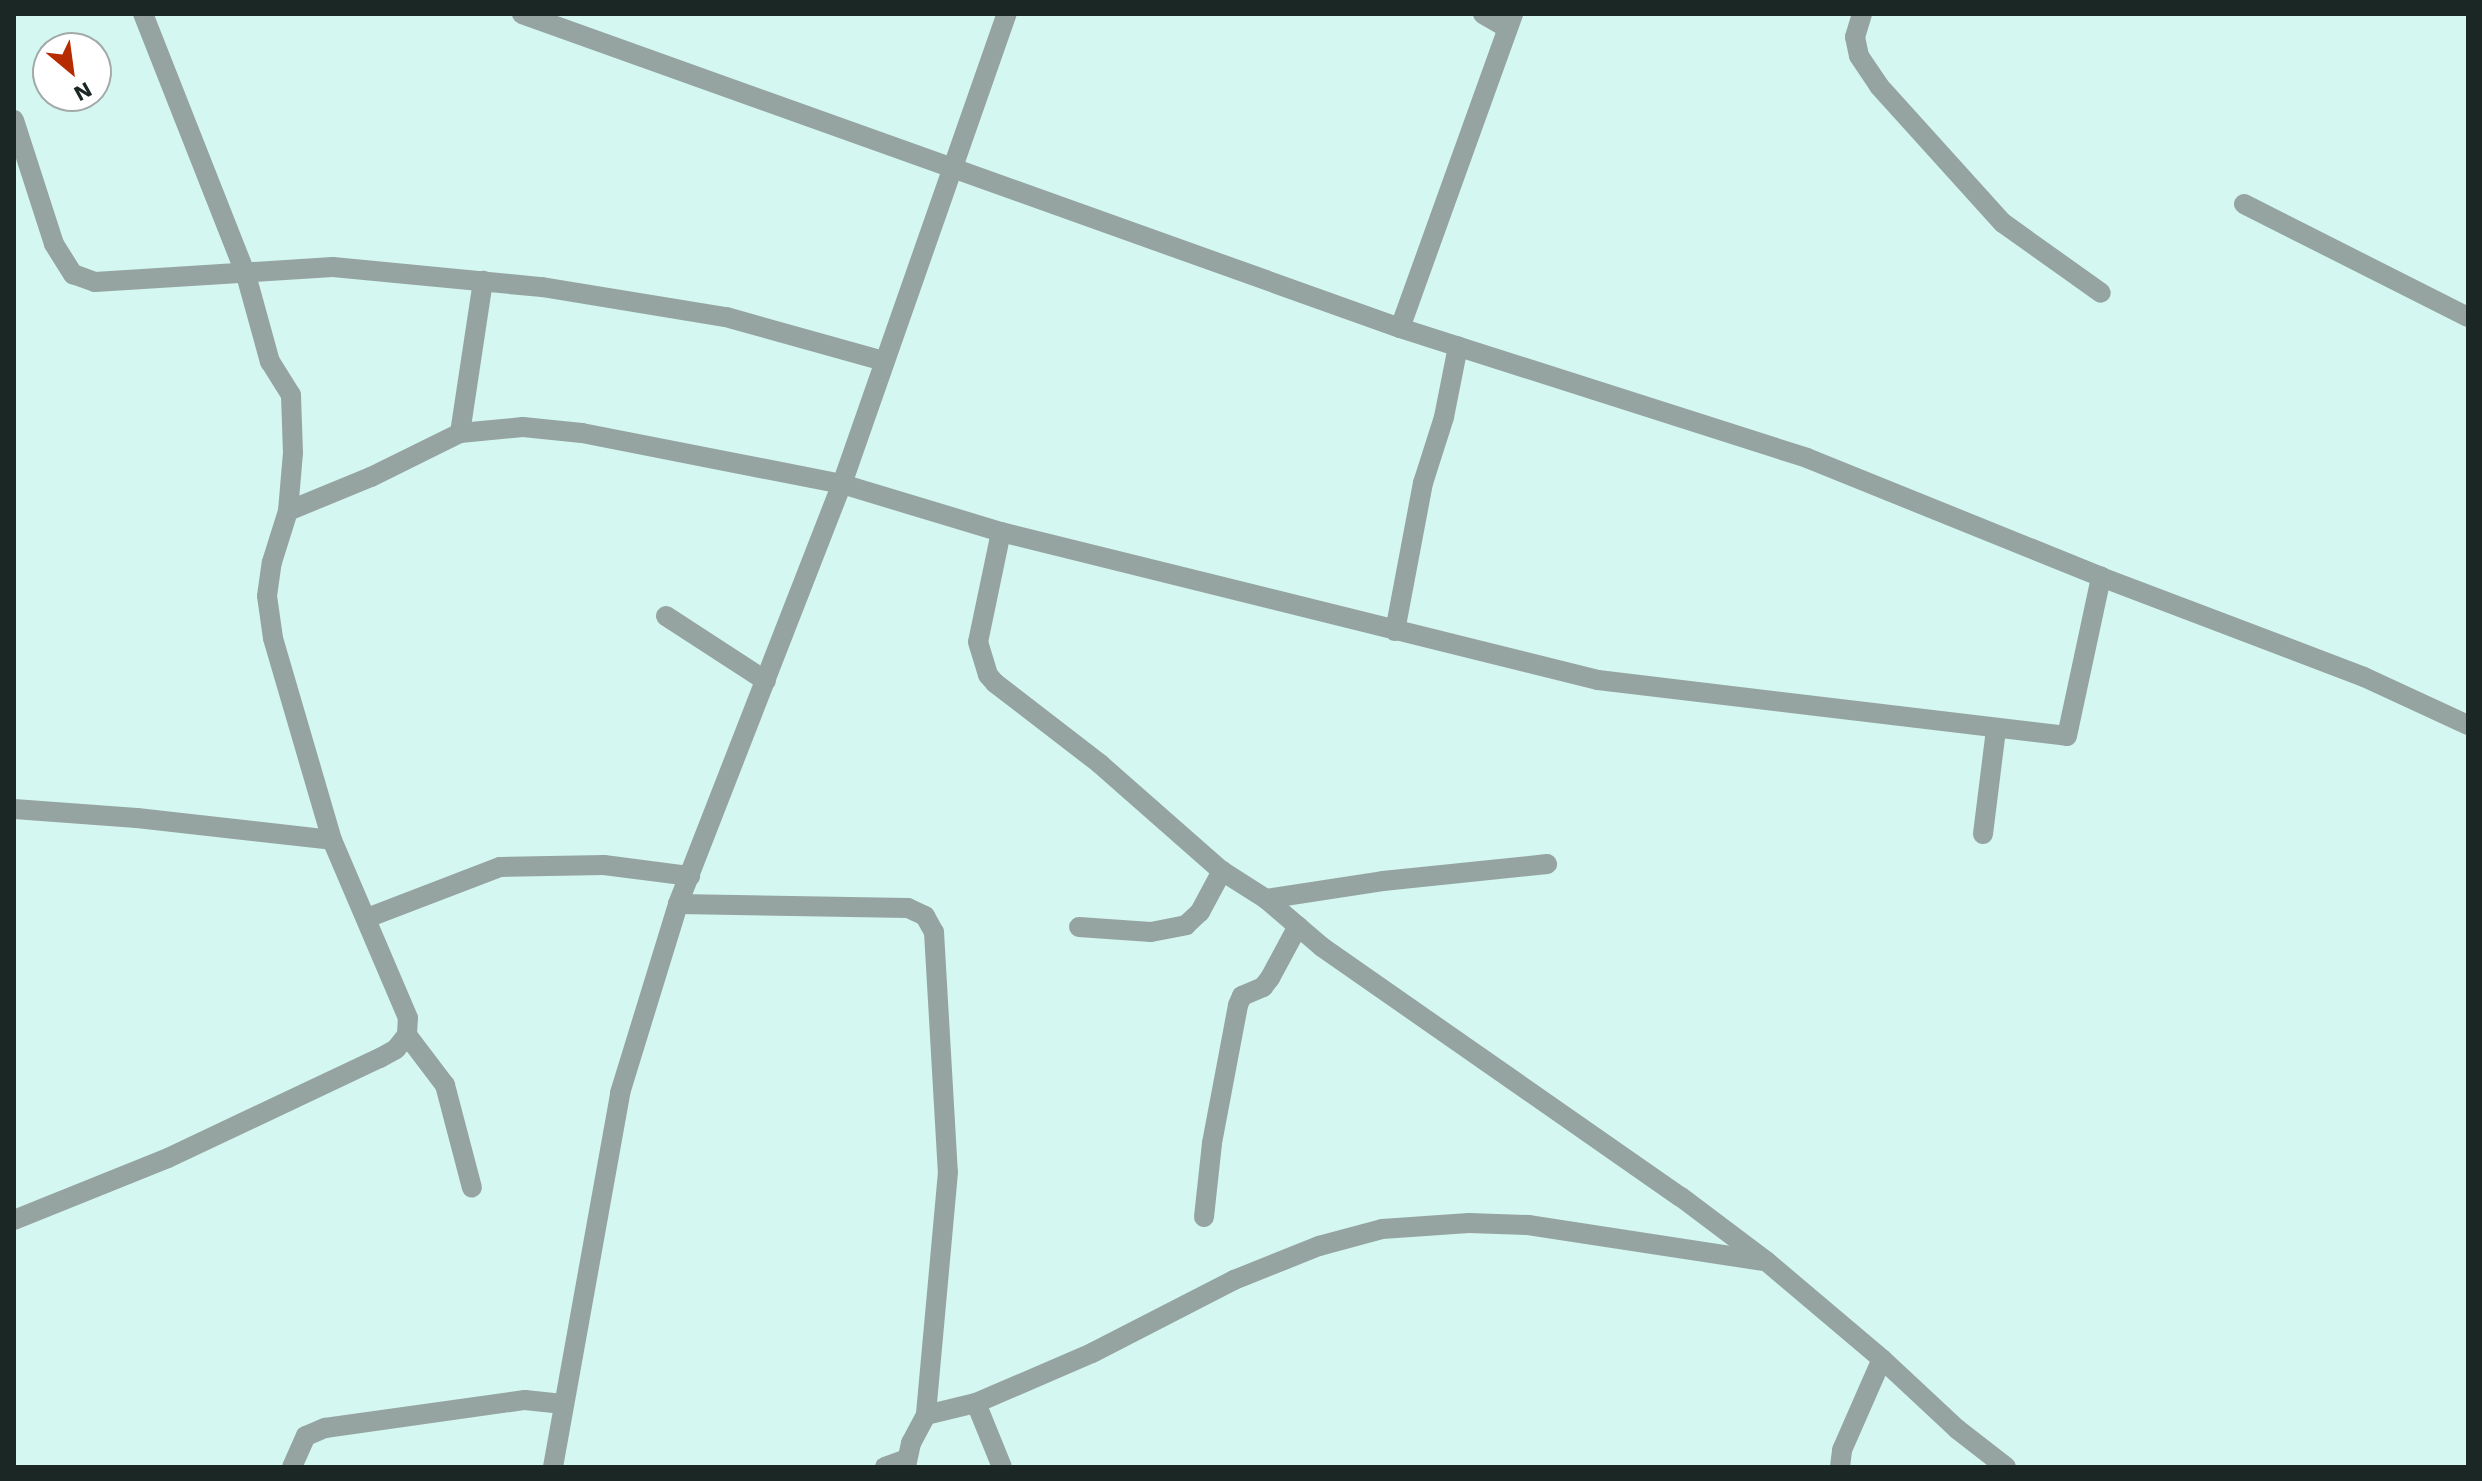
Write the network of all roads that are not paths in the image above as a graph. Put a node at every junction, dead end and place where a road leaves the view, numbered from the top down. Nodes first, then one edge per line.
1 (143, 14) edge
2 (522, 14) edge
3 (1007, 14) edge
4 (1483, 14) edge
5 (1862, 14) edge
6 (1510, 21) edge
7 (14, 120) edge
8 (951, 166) junction
9 (2244, 204) dead end
10 (246, 275) junction
11 (483, 281) junction
12 (2101, 293) dead end
13 (2468, 317) edge
14 (1400, 328) junction
15 (1458, 346) junction
16 (884, 361) junction
17 (460, 433) junction
18 (842, 484) junction
19 (288, 511) junction
20 (1001, 532) junction
21 (2101, 577) junction
22 (666, 616) dead end
23 (1395, 631) junction
24 (766, 681) junction
25 (2468, 725) edge
26 (1996, 729) junction
27 (14, 809) edge
28 (1983, 834) dead end
29 (332, 840) junction
30 (1547, 864) dead end
31 (1222, 871) junction
32 (690, 876) junction
33 (1266, 899) junction
34 (678, 904) junction
35 (367, 918) junction
36 (1298, 926) junction
37 (1079, 927) dead end
38 (407, 1035) junction
39 (472, 1188) dead end
40 (1204, 1217) dead end
41 (14, 1220) edge
42 (1766, 1261) junction
43 (1882, 1359) junction
44 (976, 1403) junction
45 (563, 1404) junction
46 (926, 1415) junction
47 (906, 1463) edge
48 (292, 1467) edge
49 (553, 1467) edge
50 (885, 1467) edge
51 (1002, 1467) edge
52 (1840, 1467) edge
53 (2006, 1467) edge

1 - 10 street
2 - 8 street
3 - 8 street
4 - 6 street
5 - 12 street
6 - 14 street
7 - 10 street
8 - 14 street
8 - 16 street
9 - 13 street
10 - 11 street
10 - 19 street
11 - 16 street
11 - 17 street
14 - 15 street
15 - 21 street
15 - 23 street
16 - 18 street
17 - 18 street
17 - 19 street
18 - 20 street
18 - 24 street
19 - 29 street
20 - 23 street
20 - 31 street
21 - 25 street
21 - 26 street
22 - 24 street
23 - 26 street
24 - 32 street
26 - 28 street
27 - 29 street
29 - 35 street
30 - 33 street
31 - 33 street
31 - 37 street
32 - 34 street
32 - 35 street
33 - 36 street
34 - 45 street
34 - 46 street
35 - 38 street
36 - 40 street
36 - 42 street
38 - 39 street
38 - 41 street
42 - 43 street
42 - 44 street
43 - 52 street
43 - 53 street
44 - 46 street
44 - 51 street
45 - 48 street
45 - 49 street
46 - 47 street
47 - 50 street

